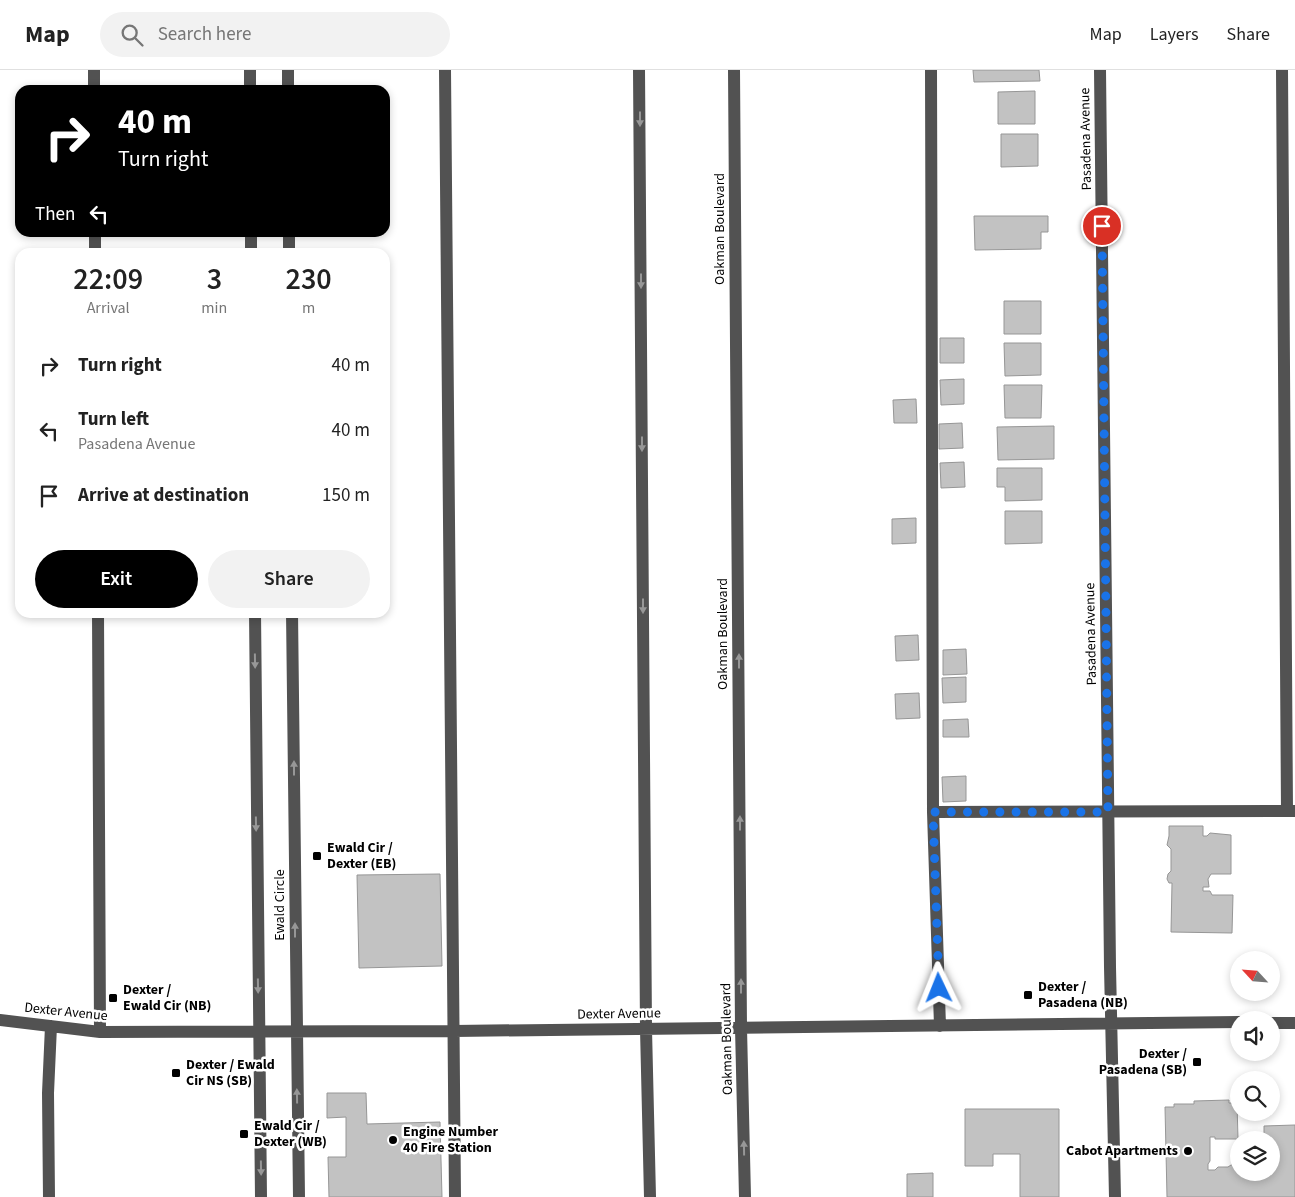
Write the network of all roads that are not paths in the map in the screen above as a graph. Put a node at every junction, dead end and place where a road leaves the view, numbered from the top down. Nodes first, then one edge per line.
1 (94, 70) edge
2 (250, 70) edge
3 (288, 70) edge
4 (446, 70) edge
5 (639, 70) edge
6 (734, 70) edge
7 (931, 70) edge
8 (1100, 70) edge
9 (1282, 70) edge
10 (94, 85) edge
11 (250, 85) edge
12 (288, 85) edge
13 (98, 618) edge
14 (255, 618) edge
15 (292, 618) edge
16 (1291, 811) edge
17 (933, 812) junction
18 (1108, 812) junction
19 (0, 1020) edge
20 (1230, 1022) edge
21 (1111, 1023) junction
22 (1280, 1023) edge
23 (1295, 1023) edge
24 (51, 1026) junction
25 (940, 1026) junction
26 (742, 1028) junction
27 (646, 1029) junction
28 (454, 1031) junction
29 (100, 1032) junction
30 (258, 1032) junction
31 (296, 1032) junction
32 (49, 1197) edge
33 (261, 1197) edge
34 (299, 1197) edge
35 (455, 1197) edge
36 (650, 1197) edge
37 (744, 1197) edge
38 (1115, 1197) edge

1 - 10 street
2 - 11 street
3 - 12 street
4 - 28 street
5 -> 27 street
26 -> 6 street, Oakman Boulevard
7 - 17 street
8 - 18 street, Pasadena Avenue
9 - 16 street
13 - 29 street
14 -> 30 street, Ewald Circle
31 -> 15 street, Ewald Circle
16 - 18 street
17 - 18 street
17 - 25 street
18 - 21 street, Pasadena Avenue
19 - 24 street, Dexter Avenue
20 - 21 street, Dexter Avenue
21 - 25 street, Dexter Avenue
21 - 38 street, Pasadena Avenue
22 - 23 street
24 - 29 street, Dexter Avenue
24 - 32 street
25 - 26 street, Dexter Avenue
26 - 27 street, Dexter Avenue
37 -> 26 street, Oakman Boulevard
27 - 28 street, Dexter Avenue
27 - 36 street
28 - 31 street, Dexter Avenue
28 - 35 street
29 - 30 street, Dexter Avenue
30 - 31 street, Dexter Avenue
30 -> 33 street, Ewald Circle
34 -> 31 street, Ewald Circle

